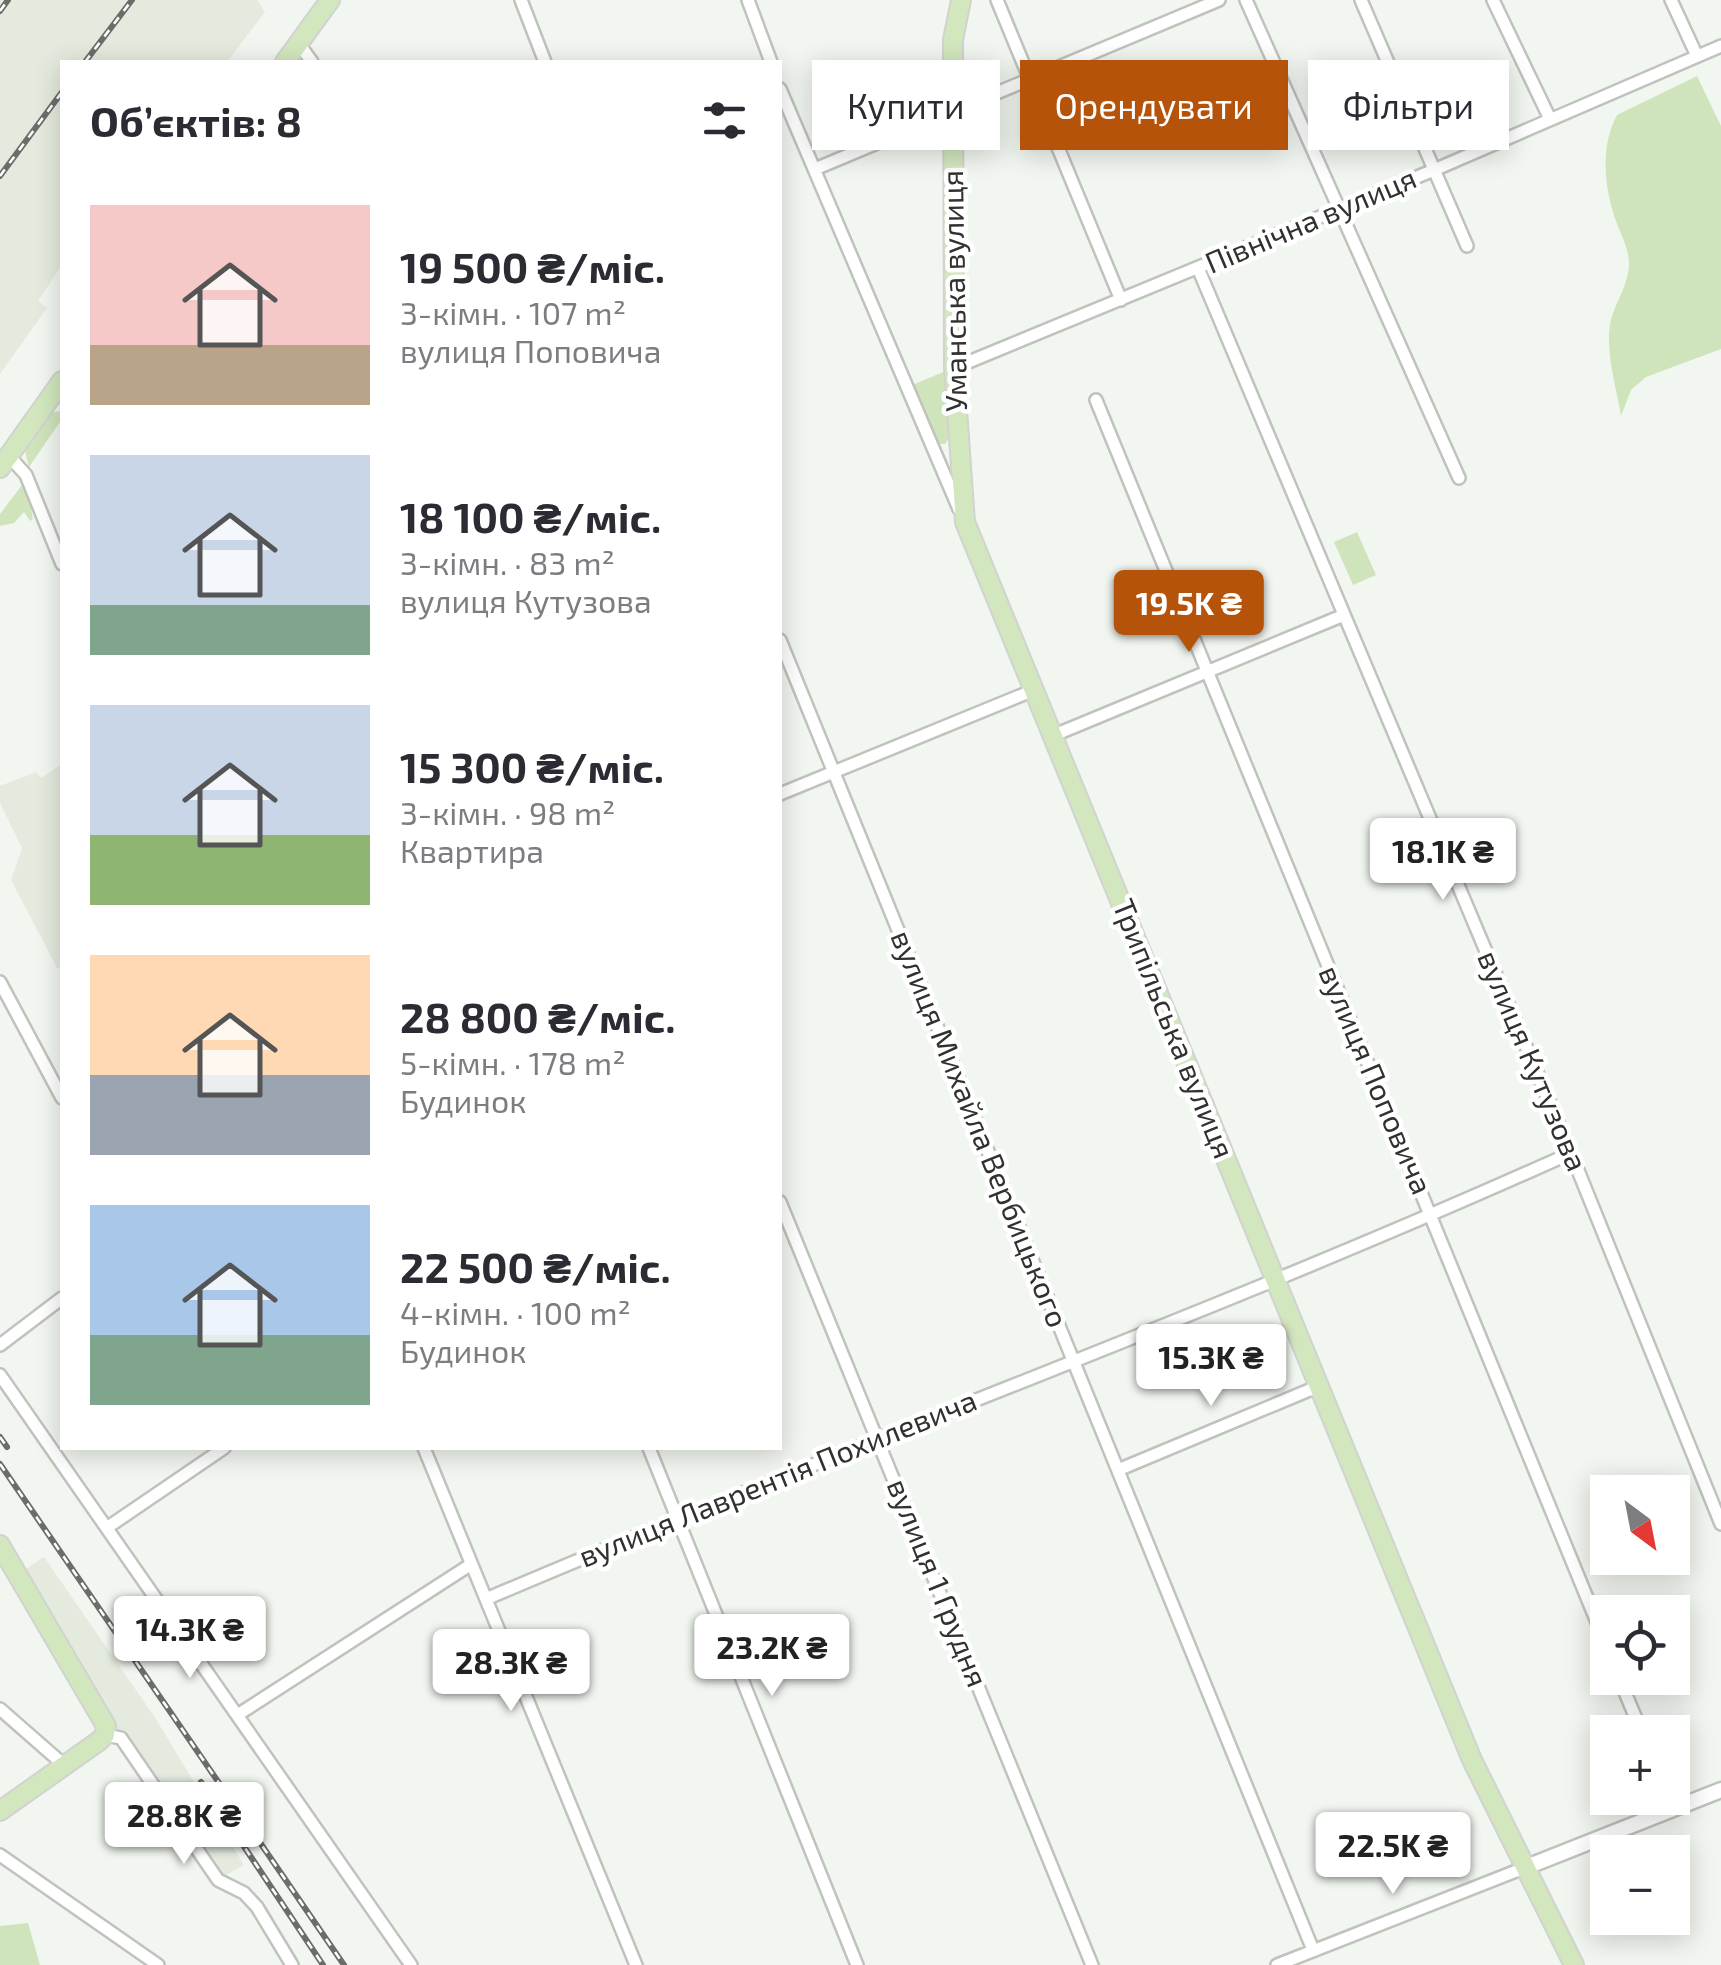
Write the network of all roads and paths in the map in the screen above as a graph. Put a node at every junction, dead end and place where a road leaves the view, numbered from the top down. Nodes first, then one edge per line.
1 (330, 0) edge
2 (522, 0) edge
3 (748, 0) edge
4 (961, 0) edge
5 (996, 0) edge
6 (1219, 0) edge
7 (1246, 0) edge
8 (1360, 0) edge
9 (1493, 0) edge
10 (1671, 0) edge
11 (299, 44) junction
12 (1721, 46) edge
13 (1697, 56) junction
14 (287, 60) edge
15 (311, 60) edge
16 (544, 60) edge
17 (769, 60) edge
18 (953, 60) edge
19 (1022, 60) edge
20 (1075, 60) edge
21 (784, 111) edge
22 (1550, 119) junction
23 (859, 150) edge
24 (952, 150) edge
25 (1059, 150) edge
26 (814, 169) junction
27 (1434, 170) junction
28 (1338, 210) junction
29 (1467, 246) dead end
30 (1198, 268) junction
31 (1121, 300) junction
32 (954, 368) junction
33 (60, 384) edge
34 (1096, 400) dead end
35 (4, 462) edge
36 (1459, 478) dead end
37 (965, 522) junction
38 (60, 559) edge
39 (1344, 615) junction
40 (782, 645) edge
41 (1204, 670) junction
42 (1034, 690) junction
43 (1052, 736) junction
44 (834, 772) junction
45 (782, 793) edge
46 (0, 982) edge
47 (60, 1094) edge
48 (1571, 1153) junction
49 (782, 1207) edge
50 (1431, 1216) junction
51 (1276, 1280) junction
52 (60, 1300) edge
53 (0, 1345) edge
54 (1072, 1360) junction
55 (0, 1375) edge
56 (1319, 1386) junction
57 (878, 1438) junction
58 (221, 1450) edge
59 (425, 1450) edge
60 (649, 1450) edge
61 (1118, 1470) junction
62 (677, 1518) junction
63 (1721, 1524) edge
64 (108, 1528) junction
65 (0, 1545) edge
66 (470, 1565) junction
67 (486, 1599) junction
68 (1590, 1605) edge
69 (0, 1709) edge
70 (239, 1714) junction
71 (105, 1734) junction
72 (64, 1765) junction
73 (1721, 1790) edge
74 (0, 1811) edge
75 (0, 1855) edge
76 (1524, 1868) junction
77 (1313, 1950) junction
78 (158, 1965) edge
79 (292, 1965) edge
80 (411, 1965) edge
81 (636, 1965) edge
82 (857, 1965) edge
83 (1092, 1965) edge
84 (1277, 1965) edge
85 (1574, 1965) edge

1 - 11 main road
2 - 16 street
3 - 17 street
4 - 18 main road, Уманська вулиця
5 - 19 street
6 - 20 street
7 - 28 street
8 - 27 street
9 - 22 street
10 - 13 street
11 - 14 main road
11 - 15 street
12 - 13 street, Північна вулиця
13 - 22 street, Північна вулиця
21 - 26 street, Трипільська вулиця
22 - 27 street, Північна вулиця
23 - 26 street
24 - 32 main road, Уманська вулиця
25 - 31 street
26 - 37 street, Трипільська вулиця
27 - 28 street, Північна вулиця
27 - 29 street
28 - 30 street, Північна вулиця
28 - 36 street
30 - 31 street, Північна вулиця
30 - 39 street, вулиця Кутузова
31 - 32 street, Північна вулиця
32 - 37 main road, Уманська вулиця
33 - 35 main road
34 - 41 street, вулиця Поповича
35 - 38 street
37 - 42 main road, Трипільська вулиця
39 - 41 street
39 - 48 street, вулиця Кутузова
40 - 44 street, вулиця Михайла Вербицького
41 - 43 street
41 - 50 street, вулиця Поповича
42 - 43 main road, Трипільська вулиця
42 - 44 street
43 - 51 main road, Трипільська вулиця
44 - 45 street
44 - 54 street, вулиця Михайла Вербицького
46 - 47 street
48 - 50 street, вулиця Лаврентія Похилевича
48 - 63 street, вулиця Кутузова
49 - 57 street, вулиця 1 Грудня
50 - 51 street, вулиця Лаврентія Похилевича
50 - 68 street, вулиця Поповича
51 - 54 street, вулиця Лаврентія Похилевича
51 - 56 main road, Трипільська вулиця
52 - 53 street
54 - 57 street, вулиця Лаврентія Похилевича
54 - 61 street, вулиця Михайла Вербицького
55 - 64 street
56 - 61 street
56 - 76 main road, Трипільська вулиця
57 - 62 street, вулиця Лаврентія Похилевича
57 - 83 street, вулиця 1 Грудня
58 - 64 street
59 - 66 street
60 - 62 street
61 - 77 street, вулиця Михайла Вербицького
62 - 67 street, вулиця Лаврентія Похилевича
62 - 82 street
64 - 70 street
65 - 71 main road
66 - 67 street
66 - 70 street
67 - 81 street
69 - 72 street
70 - 80 street
71 - 72 main road
71 - 79 street
72 - 74 main road
73 - 76 street
75 - 78 street
76 - 77 street
76 - 85 main road, Трипільська вулиця
77 - 84 street

